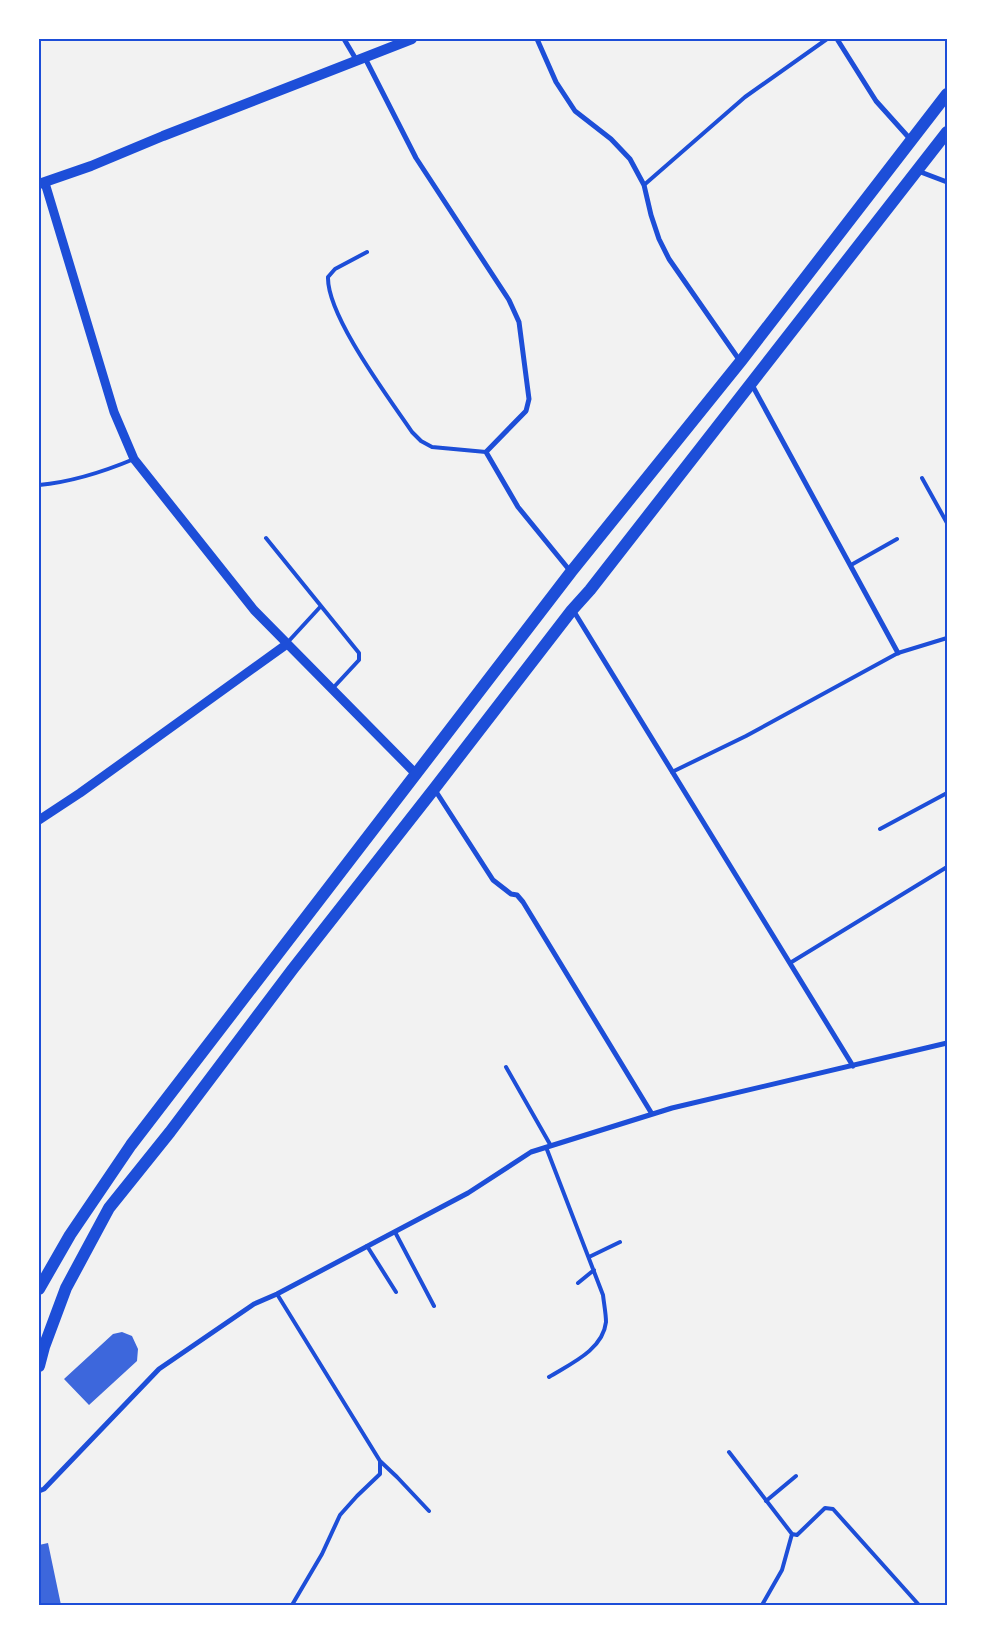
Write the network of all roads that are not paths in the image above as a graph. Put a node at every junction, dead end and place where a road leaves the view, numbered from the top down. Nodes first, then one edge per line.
1 (344, 39) edge
2 (412, 39) edge
3 (537, 39) edge
4 (827, 39) edge
5 (837, 39) edge
6 (361, 59) junction
7 (947, 94) edge
8 (947, 132) edge
9 (911, 140) junction
10 (918, 171) junction
11 (947, 182) edge
12 (42, 183) edge
13 (644, 185) junction
14 (367, 252) dead end
15 (740, 361) junction
16 (751, 382) junction
17 (486, 452) junction
18 (134, 459) junction
19 (922, 478) dead end
20 (39, 485) edge
21 (947, 523) edge
22 (266, 538) dead end
23 (897, 539) dead end
24 (851, 565) junction
25 (571, 572) junction
26 (321, 606) junction
27 (572, 610) junction
28 (947, 638) edge
29 (287, 644) junction
30 (898, 653) junction
31 (332, 689) junction
32 (672, 772) junction
33 (416, 774) junction
34 (434, 789) junction
35 (947, 793) edge
36 (39, 820) edge
37 (880, 829) dead end
38 (947, 867) edge
39 (790, 963) junction
40 (947, 1043) edge
41 (852, 1066) junction
42 (506, 1067) dead end
43 (652, 1114) junction
44 (548, 1146) junction
45 (395, 1232) junction
46 (620, 1242) dead end
47 (367, 1246) junction
48 (588, 1257) junction
49 (594, 1270) junction
50 (578, 1283) dead end
51 (39, 1289) edge
52 (396, 1292) dead end
53 (278, 1294) junction
54 (434, 1306) dead end
55 (39, 1366) edge
56 (549, 1377) dead end
57 (729, 1452) dead end
58 (380, 1461) junction
59 (796, 1476) dead end
60 (39, 1491) edge
61 (766, 1501) junction
62 (429, 1511) dead end
63 (792, 1534) junction
64 (292, 1605) edge
65 (762, 1605) edge
66 (919, 1605) edge

1 - 6 street
2 - 6 main road
3 - 13 street
4 - 13 lane
5 - 9 street
6 - 12 main road
6 - 17 street
7 - 9 highway
8 - 10 highway
9 - 15 highway
10 - 11 street
10 - 16 highway
12 - 18 street
13 - 15 street
14 - 17 lane
15 - 25 highway
16 - 24 street
16 - 27 highway
17 - 25 street
18 - 20 lane
18 - 29 street
19 - 21 lane
22 - 26 lane
23 - 24 lane
24 - 30 street
25 - 33 highway
26 - 29 lane
26 - 31 lane
27 - 32 street
27 - 34 highway
28 - 30 lane
29 - 31 street
29 - 36 street
30 - 32 lane
31 - 33 street
32 - 39 street
33 - 34 highway
33 - 51 highway
34 - 43 street
34 - 55 highway
35 - 37 lane
38 - 39 lane
39 - 41 street
40 - 41 street
41 - 43 street
42 - 44 lane
43 - 44 street
44 - 45 street
44 - 48 lane
45 - 47 street
45 - 54 lane
46 - 48 lane
47 - 52 lane
47 - 53 street
48 - 49 lane
49 - 50 lane
49 - 56 lane
53 - 58 lane
53 - 60 street
57 - 61 lane
58 - 62 lane
58 - 64 lane
59 - 61 lane
61 - 63 lane
63 - 65 lane
63 - 66 lane

